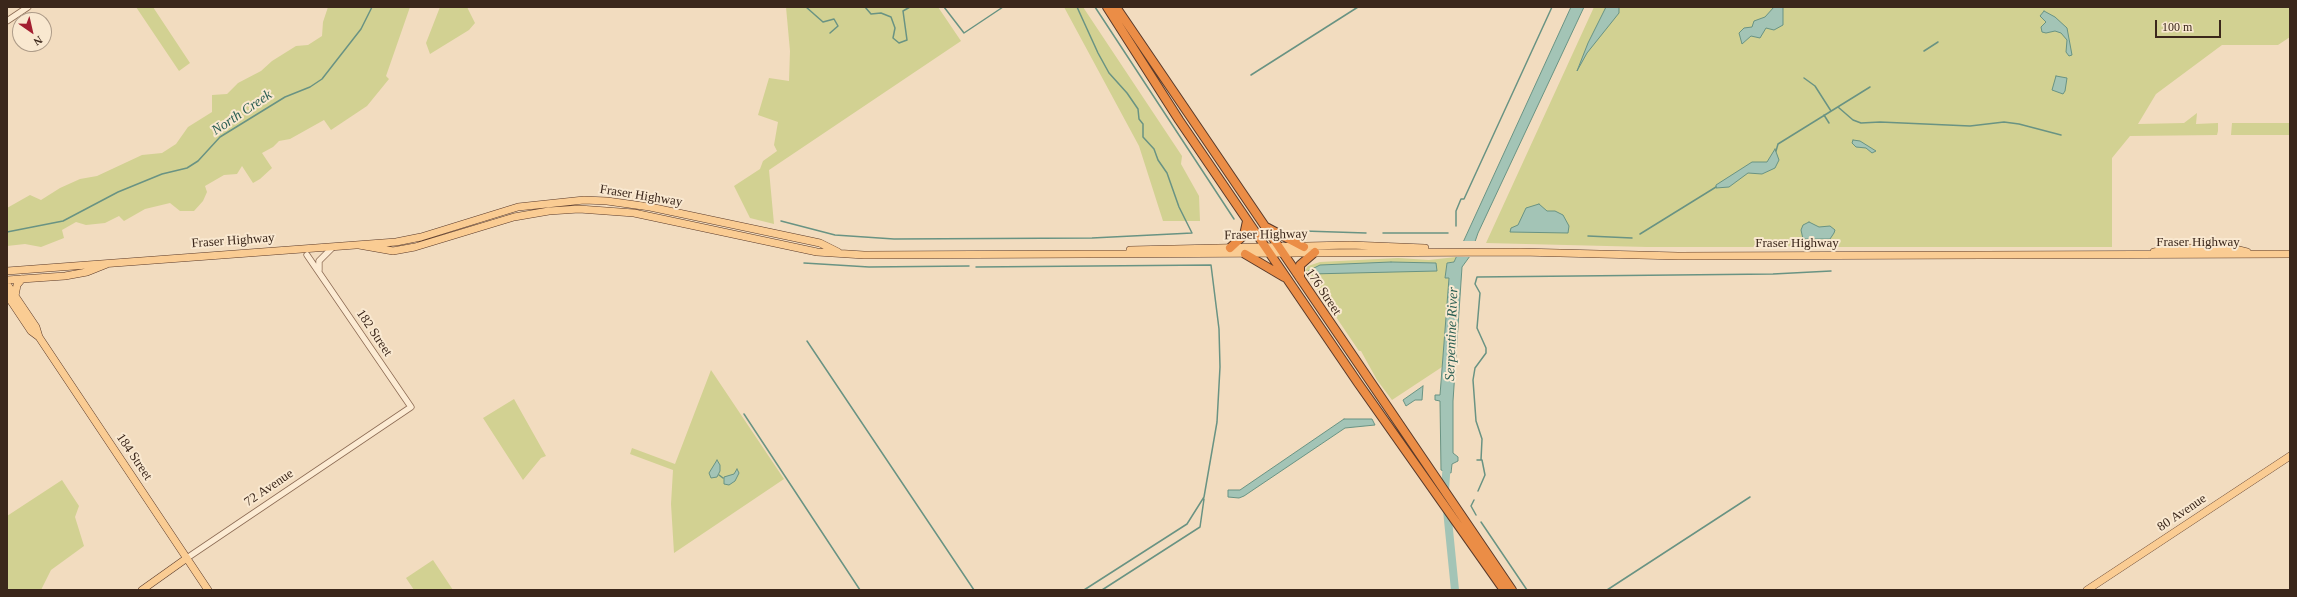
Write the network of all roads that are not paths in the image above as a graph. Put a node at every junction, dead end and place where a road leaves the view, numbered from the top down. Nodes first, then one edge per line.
1 (28, 7) edge
2 (1107, 7) edge
3 (1116, 7) edge
4 (7, 21) edge
5 (1247, 221) junction
6 (1263, 225) junction
7 (358, 245) junction
8 (334, 247) junction
9 (1304, 247) junction
10 (1230, 248) junction
11 (2201, 248) junction
12 (1268, 250) junction
13 (1280, 250) junction
14 (1315, 252) junction
15 (1455, 252) junction
16 (848, 254) junction
17 (1076, 254) junction
18 (1150, 254) junction
19 (1246, 254) junction
20 (2290, 254) edge
21 (307, 255) dead end
22 (2139, 255) junction
23 (2179, 255) junction
24 (2257, 255) junction
25 (109, 263) junction
26 (319, 270) junction
27 (7, 271) edge
28 (22, 279) junction
29 (1300, 279) junction
30 (7, 280) edge
31 (1288, 280) junction
32 (7, 284) edge
33 (7, 295) edge
34 (15, 296) junction
35 (39, 337) junction
36 (411, 407) joint
37 (2290, 456) edge
38 (187, 558) junction
39 (142, 590) edge
40 (208, 590) edge
41 (1504, 590) edge
42 (1512, 590) edge
43 (2087, 590) edge

1 - 4 street
2 - 5 highway, 176 Street
3 - 6 highway, 176 Street
5 - 10 highway
5 - 12 highway, 176 Street
6 - 9 highway
6 - 13 highway, 176 Street
7 - 8 main road, Fraser Highway
7 - 16 main road, Fraser Highway
7 - 16 main road, Fraser Highway
8 - 25 main road, Fraser Highway
8 - 26 street
9 - 13 main road, Fraser Highway
9 - 15 main road, Fraser Highway
10 - 12 main road, Fraser Highway
10 - 17 main road, Fraser Highway
11 - 22 main road, Fraser Highway
11 - 23 main road
11 - 24 main road, Fraser Highway
12 - 13 main road, Fraser Highway
12 - 18 main road
12 - 19 main road, Fraser Highway
12 - 31 highway, 176 Street
13 - 14 main road, Fraser Highway
13 - 29 highway, 176 Street
14 - 15 main road, Fraser Highway
14 - 29 highway
15 - 22 main road, Fraser Highway
16 - 17 main road, Fraser Highway
17 - 18 main road, Fraser Highway
18 - 19 main road, Fraser Highway
19 - 31 highway
20 - 24 main road, Fraser Highway
21 - 26 street, 182 Street
22 - 23 main road, Fraser Highway
23 - 24 main road, Fraser Highway
25 - 27 main road, Fraser Highway
25 - 28 main road, Fraser Highway
26 - 36 street, 182 Street
28 - 30 main road, Fraser Highway
28 - 34 main road
29 - 42 highway, 176 Street
31 - 41 highway, 176 Street
32 - 34 main road, 184 Street
33 - 35 main road, 184 Street
34 - 35 main road, 184 Street
35 - 38 main road, 184 Street
36 - 38 street, 72 Avenue
37 - 43 main road, 80 Avenue
38 - 39 main road, 72 Avenue
38 - 40 main road, 184 Street

